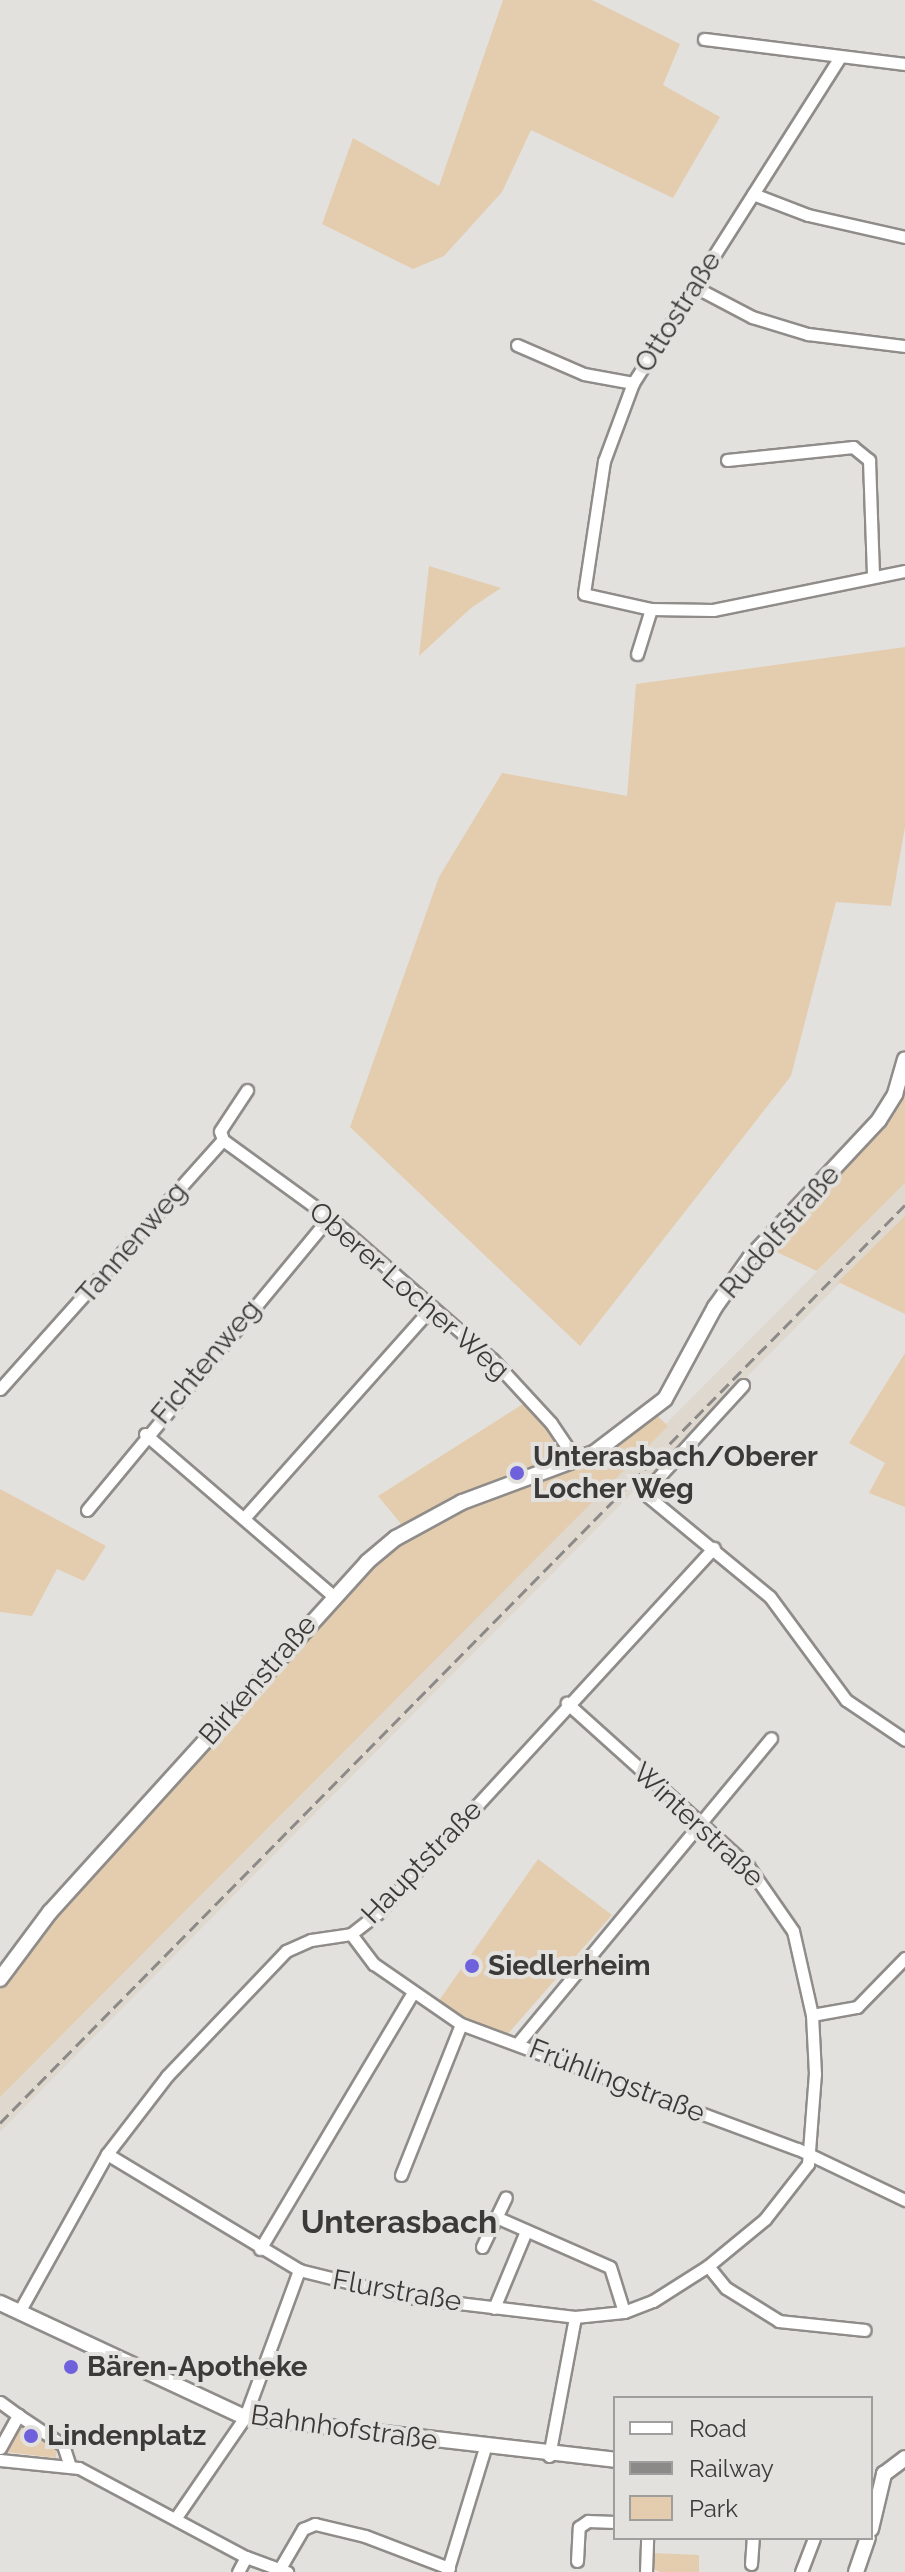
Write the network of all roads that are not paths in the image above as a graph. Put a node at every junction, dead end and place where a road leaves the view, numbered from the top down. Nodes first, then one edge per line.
1 (704, 39) dead end
2 (840, 57) junction
3 (905, 64) edge
4 (753, 194) junction
5 (905, 237) edge
6 (693, 286) junction
7 (517, 345) dead end
8 (905, 346) edge
9 (633, 383) junction
10 (727, 460) dead end
11 (905, 571) edge
12 (873, 574) junction
13 (651, 609) junction
14 (637, 654) dead end
15 (905, 1059) edge
16 (247, 1090) dead end
17 (223, 1140) junction
18 (329, 1217) junction
19 (432, 1307) junction
20 (743, 1385) dead end
21 (0, 1389) edge
22 (145, 1434) junction
23 (576, 1460) junction
24 (87, 1510) dead end
25 (245, 1517) junction
26 (714, 1548) junction
27 (332, 1595) junction
28 (567, 1703) junction
29 (771, 1738) dead end
30 (905, 1740) edge
31 (697, 1821) junction
32 (351, 1934) junction
33 (905, 1958) edge
34 (0, 1979) edge
35 (412, 1994) junction
36 (812, 2015) junction
37 (461, 2024) junction
38 (518, 2043) junction
39 (107, 2154) junction
40 (809, 2154) junction
41 (401, 2175) dead end
42 (506, 2197) dead end
43 (905, 2200) edge
44 (496, 2217) junction
45 (526, 2231) junction
46 (482, 2247) dead end
47 (260, 2249) junction
48 (708, 2266) junction
49 (299, 2270) junction
50 (0, 2303) edge
51 (494, 2308) junction
52 (19, 2312) junction
53 (624, 2312) junction
54 (575, 2317) junction
55 (865, 2330) dead end
56 (0, 2402) edge
57 (18, 2415) junction
58 (245, 2417) junction
59 (0, 2448) edge
60 (485, 2448) junction
61 (549, 2456) junction
62 (905, 2458) edge
63 (0, 2460) edge
64 (613, 2460) edge
65 (70, 2466) junction
66 (877, 2470) edge
67 (873, 2509) edge
68 (175, 2515) junction
69 (613, 2522) edge
70 (647, 2540) edge
71 (753, 2540) edge
72 (813, 2540) edge
73 (867, 2540) edge
74 (246, 2557) junction
75 (577, 2561) dead end
76 (751, 2564) dead end
77 (448, 2570) edge
78 (283, 2571) edge
79 (648, 2571) edge
80 (238, 2572) edge
81 (801, 2572) edge
82 (856, 2572) edge

1 - 2 street
2 - 3 street
2 - 4 street, Ottostraße
4 - 5 street
4 - 6 street, Ottostraße
6 - 8 street
6 - 9 street, Ottostraße
7 - 9 street
9 - 13 street, Ottostraße
10 - 12 street
11 - 12 street
12 - 13 street
13 - 14 street
15 - 23 street, Rudolfstraße
16 - 17 street, Tannenweg
17 - 18 street, Oberer Locher Weg
17 - 21 street, Tannenweg
18 - 19 street, Oberer Locher Weg
18 - 22 street, Fichtenweg
19 - 23 street, Oberer Locher Weg
19 - 25 street
20 - 26 street
22 - 24 street, Fichtenweg
22 - 25 street
23 - 27 street, Birkenstraße
25 - 27 street
26 - 28 street, Hauptstraße
26 - 30 street
27 - 34 street, Birkenstraße
28 - 31 street, Winterstraße
28 - 32 street, Hauptstraße
29 - 31 street
31 - 36 street, Winterstraße
31 - 38 street
32 - 35 street, Frühlingstraße
32 - 39 street, Hauptstraße
33 - 36 street
35 - 37 street, Frühlingstraße
35 - 47 street
36 - 40 street, Winterstraße
37 - 38 street, Frühlingstraße
37 - 41 street
38 - 40 street, Frühlingstraße
39 - 47 street, Flurstraße
39 - 52 street, Hauptstraße
40 - 43 street, Frühlingstraße
40 - 48 street, Flurstraße
42 - 44 street
44 - 45 street
44 - 46 street
45 - 51 street
45 - 53 street
47 - 49 street, Flurstraße
48 - 53 street, Flurstraße
48 - 55 street
49 - 51 street, Flurstraße
49 - 58 street
50 - 52 street, Bahnhofstraße
51 - 54 street, Flurstraße
52 - 58 street, Bahnhofstraße
53 - 54 street, Flurstraße
54 - 61 street
56 - 57 street
57 - 59 street
57 - 65 street
58 - 60 street, Bahnhofstraße
58 - 68 street
60 - 61 street, Bahnhofstraße
60 - 77 street
61 - 64 street, Bahnhofstraße
62 - 66 street
63 - 65 street
65 - 68 street
66 - 67 street
68 - 74 street
69 - 75 street
70 - 79 street
71 - 76 street
72 - 81 street
73 - 82 street
74 - 78 street
74 - 80 street
77 - 78 street

